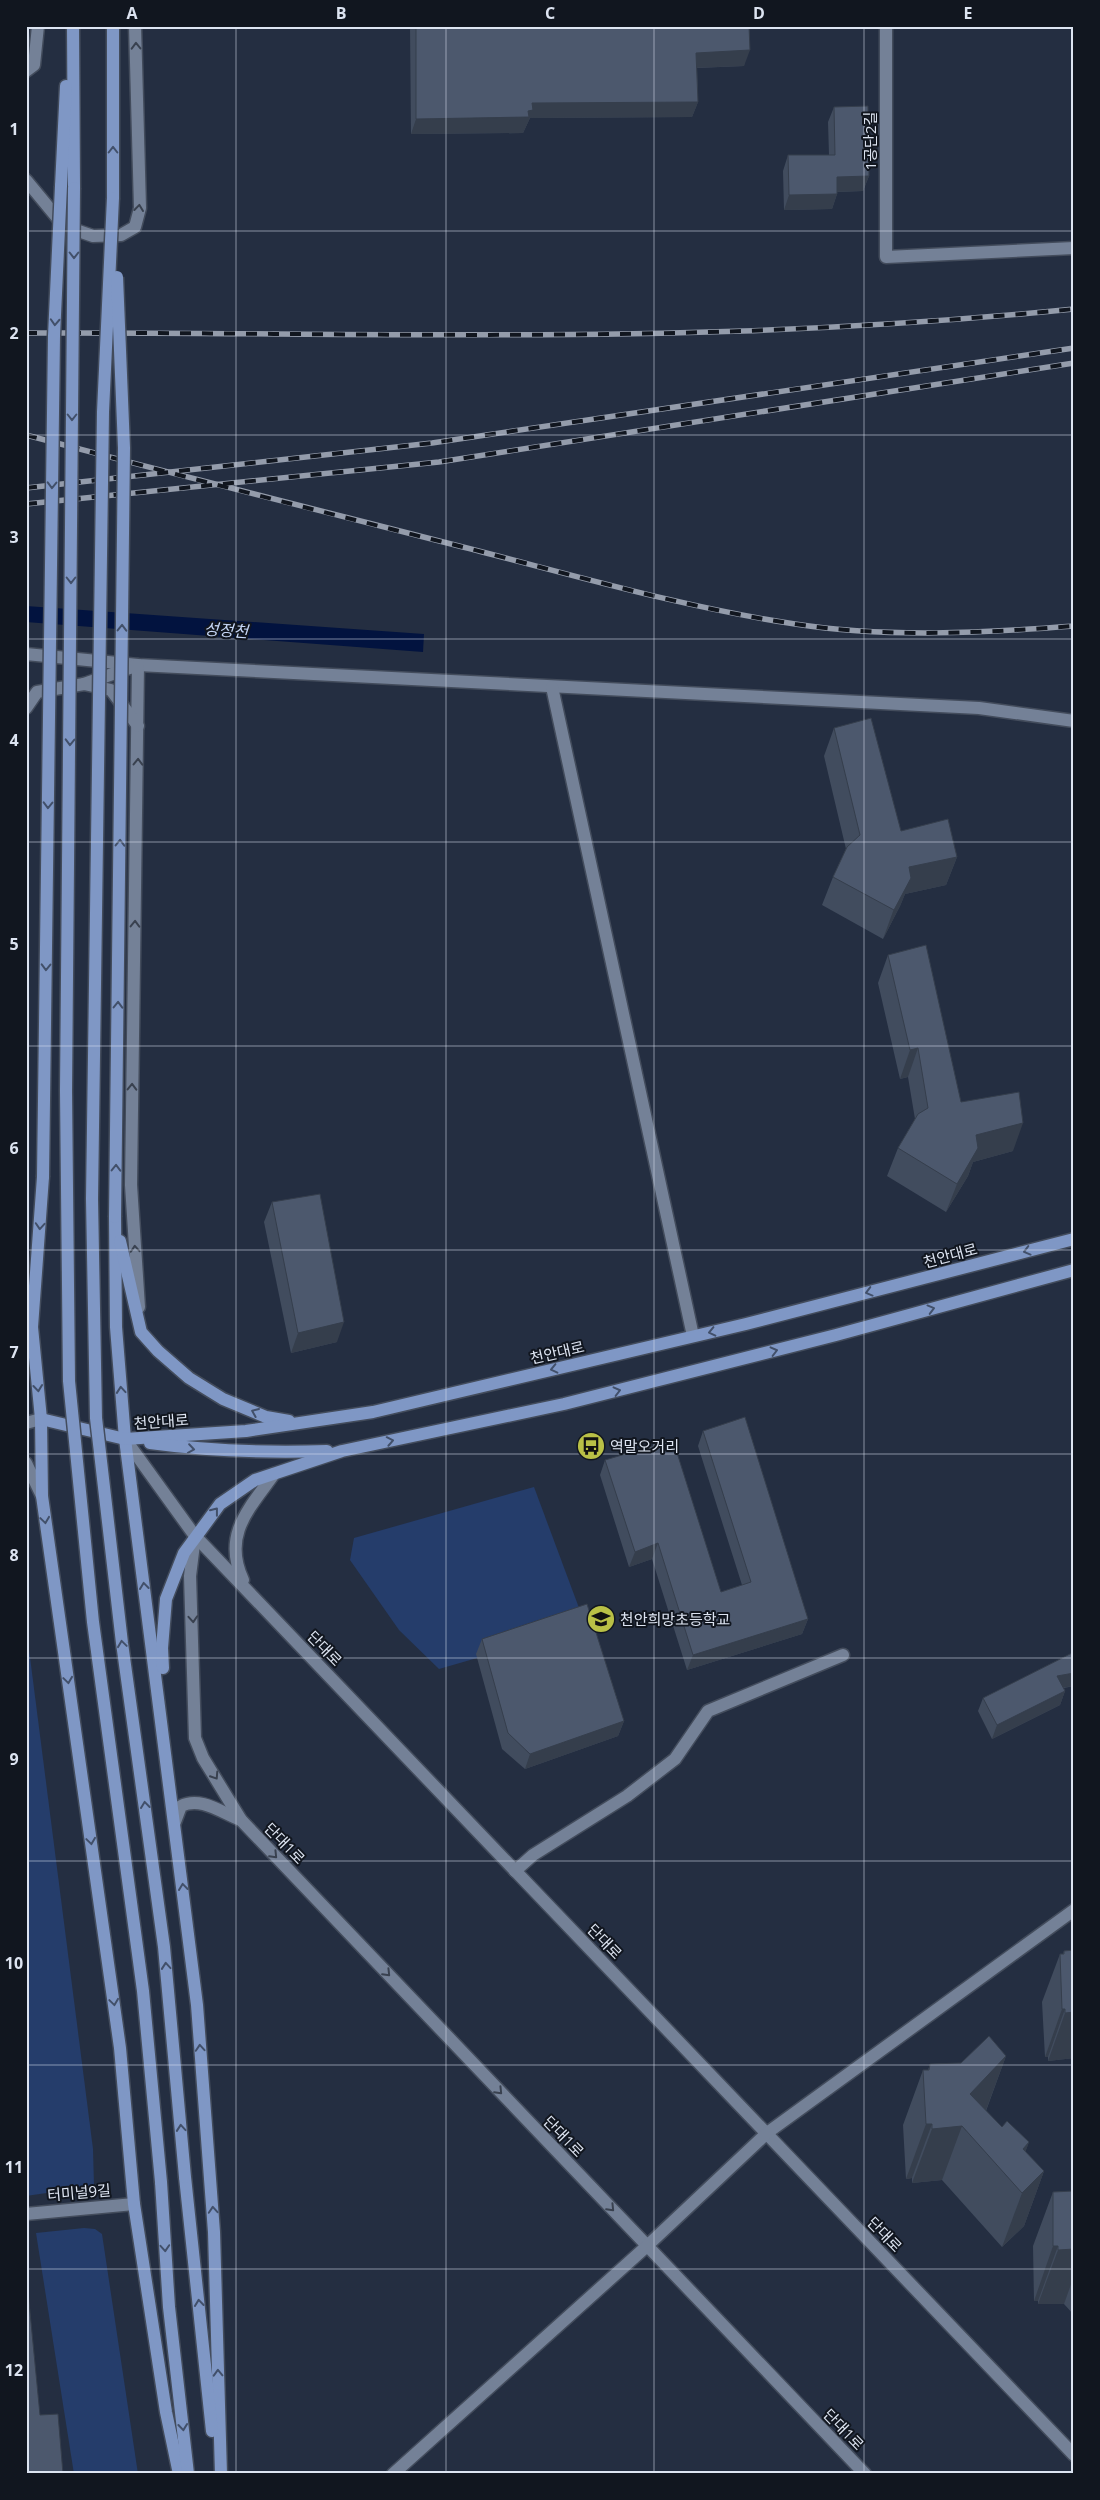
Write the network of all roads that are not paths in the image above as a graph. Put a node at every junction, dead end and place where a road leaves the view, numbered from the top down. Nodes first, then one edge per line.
1 (38, 26) edge
2 (68, 26) edge
3 (74, 26) edge
4 (113, 26) edge
5 (135, 26) edge
6 (886, 26) edge
7 (26, 71) edge
8 (26, 180) edge
9 (114, 198) junction
10 (1074, 248) edge
11 (26, 654) edge
12 (138, 665) junction
13 (84, 684) junction
14 (552, 687) junction
15 (26, 708) edge
16 (1074, 721) edge
17 (138, 726) junction
18 (115, 1216) junction
19 (1074, 1239) edge
20 (1074, 1270) edge
21 (141, 1332) junction
22 (29, 1333) edge
23 (693, 1336) junction
24 (26, 1414) edge
25 (41, 1418) junction
26 (26, 1423) edge
27 (302, 1423) junction
28 (125, 1439) junction
29 (342, 1451) junction
30 (26, 1463) edge
31 (274, 1474) junction
32 (42, 1496) junction
33 (195, 1536) junction
34 (248, 1591) junction
35 (843, 1655) dead end
36 (169, 1773) junction
37 (241, 1820) junction
38 (175, 1822) junction
39 (515, 1870) junction
40 (1074, 1910) edge
41 (766, 2133) junction
42 (134, 2204) junction
43 (26, 2214) edge
44 (647, 2246) junction
45 (1074, 2455) edge
46 (178, 2474) edge
47 (188, 2474) edge
48 (217, 2474) edge
49 (221, 2474) edge
50 (393, 2474) edge
51 (865, 2474) edge

1 - 7 street
2 -> 22 main road, bridge
3 -> 47 main road, bridge
9 -> 4 main road
8 -> 5 street
6 - 10 street, 1공단2길
18 -> 9 main road, bridge
48 -> 9 main road, bridge
11 - 12 street
12 - 13 street
12 - 14 street
12 - 17 street
13 - 15 street
13 - 17 street
14 - 16 street
14 - 23 street
21 -> 17 street
18 - 21 main road
28 -> 18 main road
19 -> 23 main road, 천안대로
29 -> 20 main road
27 -> 21 main road
22 -> 25 main road
23 -> 27 main road, 천안대로
24 - 25 street
25 - 26 street
25 - 28 main road, 천안대로
25 - 32 main road
27 - 28 main road, 천안대로
28 -> 29 main road
28 - 33 street, 단대로
36 -> 28 main road
29 - 31 main road
30 - 32 street
33 -> 31 main road
31 - 34 street
32 -> 42 main road
33 - 34 street, 단대로
33 - 36 main road
33 -> 37 street
34 - 39 street, 단대로
35 - 39 street
36 - 38 main road
37 - 38 street
37 -> 44 street, 단대1로
49 -> 38 main road
39 - 41 street, 단대로
40 - 41 street
41 - 44 street
41 - 45 street, 단대로
42 - 43 street, 터미널9길
42 - 46 main road
44 - 50 street
44 - 51 street, 단대1로

